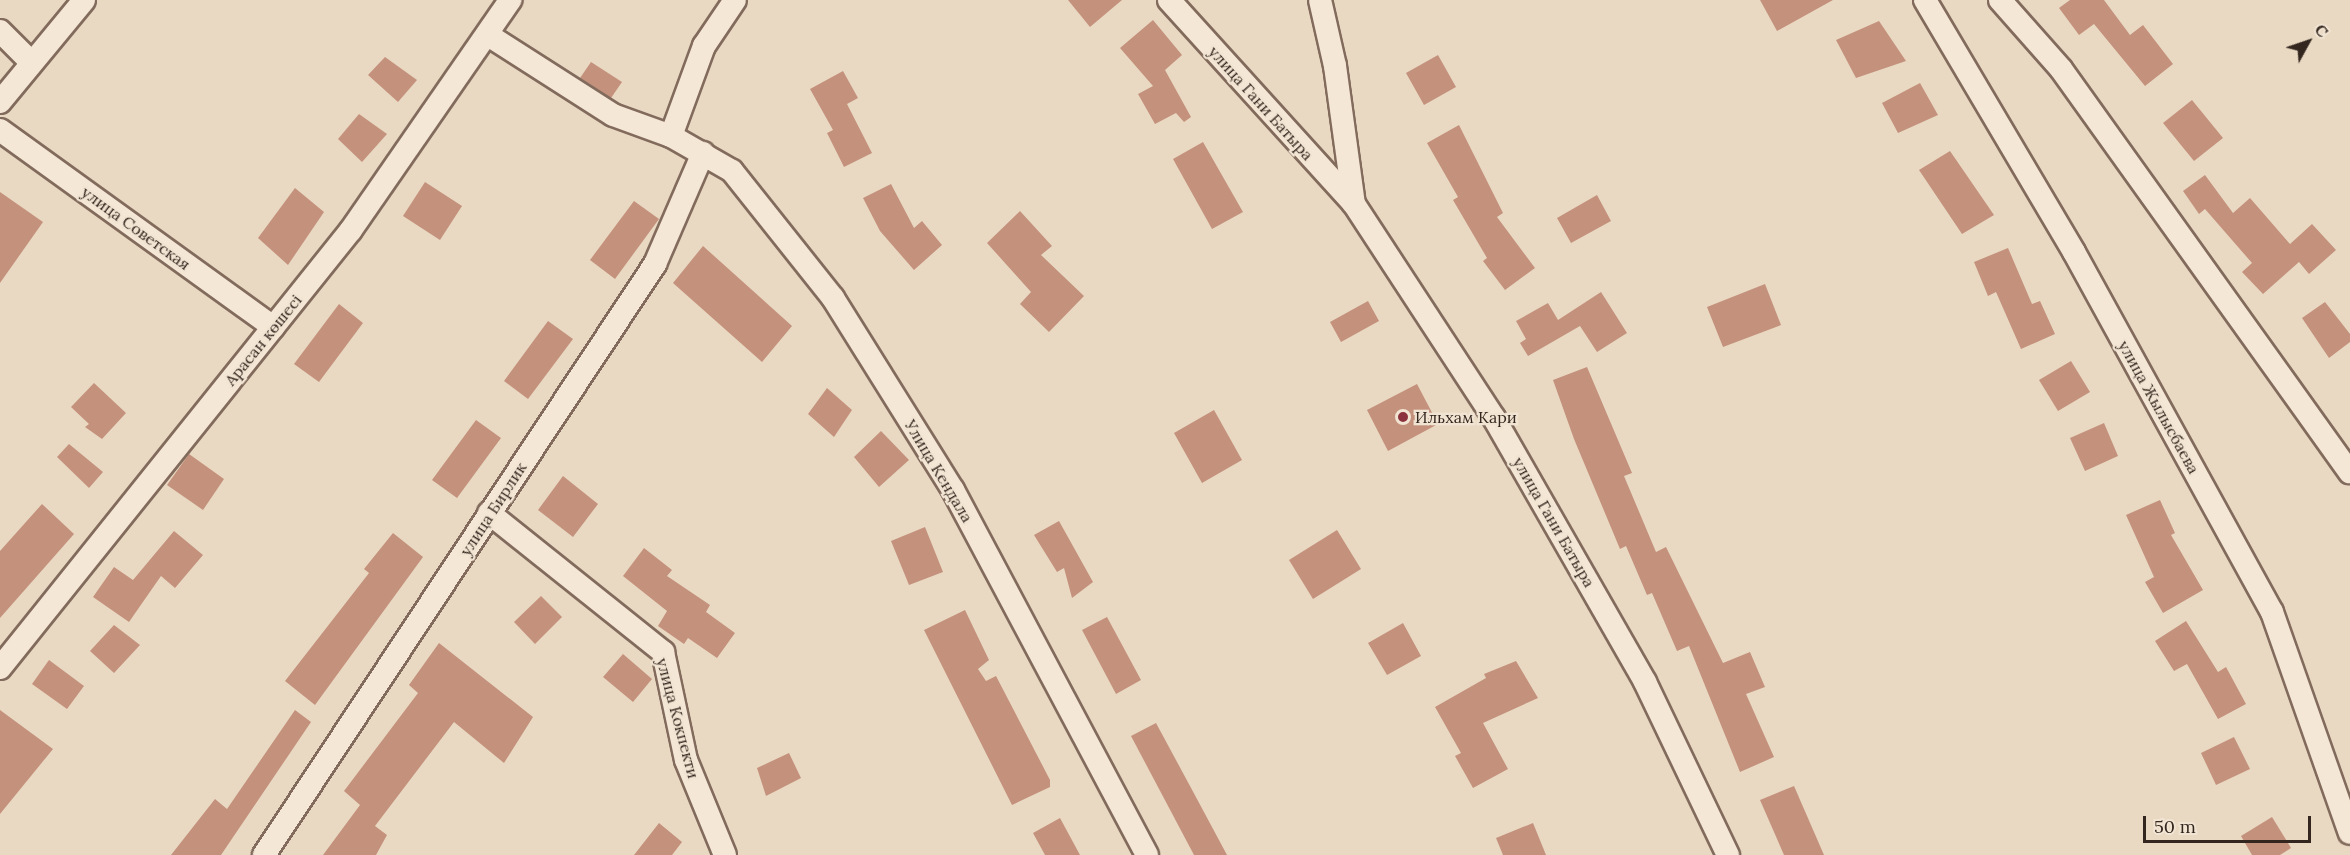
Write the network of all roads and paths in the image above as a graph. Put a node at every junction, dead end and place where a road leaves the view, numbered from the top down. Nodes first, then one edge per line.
1 (84, 0) edge
2 (510, 0) edge
3 (735, 0) edge
4 (1169, 0) edge
5 (1320, 0) edge
6 (1925, 0) edge
7 (2000, 0) edge
8 (0, 31) edge
9 (488, 35) junction
10 (31, 62) junction
11 (0, 102) edge
12 (0, 130) edge
13 (671, 136) junction
14 (703, 153) junction
15 (1354, 204) junction
16 (273, 327) junction
17 (2350, 472) edge
18 (489, 513) junction
19 (0, 668) edge
20 (2350, 833) edge
21 (723, 854) edge
22 (264, 855) edge
23 (1147, 855) edge
24 (1728, 855) edge

1 - 10 street
2 - 9 street, Арасан көшесі
3 - 13 street
4 - 15 street, улица Гани Батыра
5 - 15 street, улица Гани Батыра
6 - 20 street, улица Жылысбаева
7 - 17 street
8 - 10 street
9 - 13 street, Улица Кендала
9 - 16 street, Арасан көшесі
10 - 11 street
12 - 16 street, улица Советская
13 - 14 street, Улица Кендала
14 - 18 street, улица Бирлик
14 - 23 street, Улица Кендала
15 - 24 street, улица Гани Батыра
16 - 19 street, Арасан көшесі
18 - 21 street, улица Кокпекти
18 - 22 street, улица Бирлик

